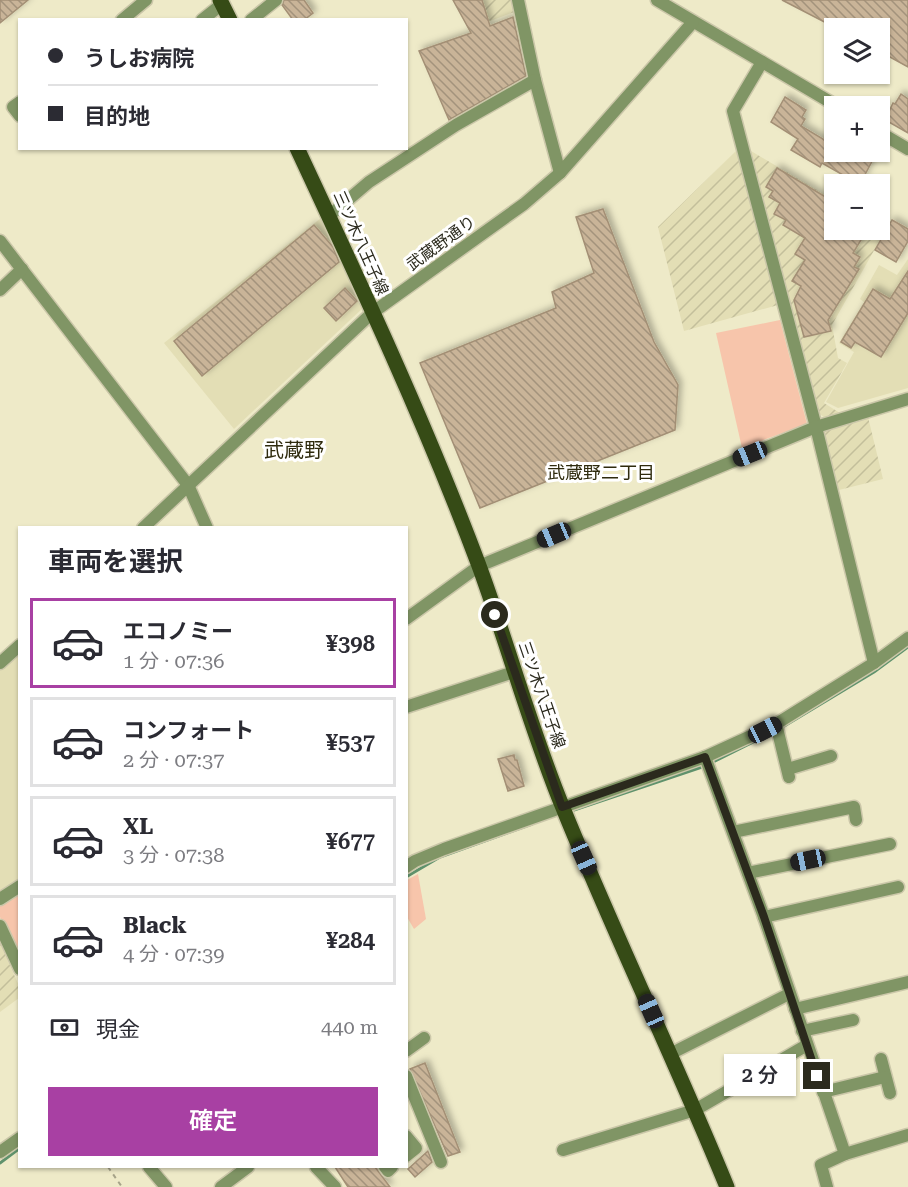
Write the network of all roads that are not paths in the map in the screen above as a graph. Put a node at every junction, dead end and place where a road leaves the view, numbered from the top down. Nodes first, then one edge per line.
1 (146, 0) edge
2 (276, 0) edge
3 (518, 0) edge
4 (657, 0) edge
5 (221, 2) edge
6 (124, 18) edge
7 (204, 18) edge
8 (229, 18) edge
9 (254, 18) edge
10 (693, 22) junction
11 (762, 62) junction
12 (535, 80) junction
13 (824, 98) edge
14 (890, 138) edge
15 (908, 149) edge
16 (298, 150) edge
17 (560, 173) junction
18 (329, 216) junction
19 (0, 241) edge
20 (22, 269) junction
21 (0, 290) edge
22 (372, 313) junction
23 (908, 399) edge
24 (816, 427) junction
25 (188, 484) junction
26 (145, 526) edge
27 (206, 526) edge
28 (479, 566) junction
29 (408, 618) edge
30 (908, 638) edge
31 (18, 647) edge
32 (0, 663) edge
33 (874, 663) junction
34 (514, 672) junction
35 (408, 706) edge
36 (777, 728) junction
37 (831, 756) dead end
38 (707, 762) junction
39 (562, 807) junction
40 (856, 820) dead end
41 (733, 832) junction
42 (890, 844) dead end
43 (408, 866) edge
44 (748, 873) junction
45 (18, 887) edge
46 (898, 887) dead end
47 (0, 899) edge
48 (764, 917) junction
49 (0, 926) edge
50 (18, 965) edge
51 (908, 982) edge
52 (789, 994) junction
53 (795, 1009) junction
54 (853, 1020) dead end
55 (802, 1031) junction
56 (424, 1038) dead end
57 (807, 1045) junction
58 (408, 1050) edge
59 (670, 1054) junction
60 (881, 1059) dead end
61 (885, 1077) junction
62 (408, 1081) edge
63 (822, 1092) junction
64 (890, 1093) dead end
65 (696, 1110) junction
66 (908, 1135) edge
67 (408, 1138) edge
68 (18, 1139) edge
69 (563, 1150) dead end
70 (0, 1152) edge
71 (408, 1154) edge
72 (845, 1154) junction
73 (441, 1162) dead end
74 (150, 1168) edge
75 (247, 1168) edge
76 (317, 1168) edge
77 (165, 1187) edge
78 (221, 1187) edge
79 (335, 1187) edge
80 (727, 1187) edge
81 (827, 1187) edge

1 - 6 street
2 - 9 street
3 - 12 street
4 - 10 street
5 - 7 street
5 - 8 main road
10 - 11 street
10 - 17 street, 武蔵野通り
11 - 13 street
11 - 24 street
12 - 17 street
12 - 18 street
14 - 15 street
16 - 18 main road, 三ツ木八王子線
17 - 22 street, 武蔵野通り
18 - 22 main road, 三ツ木八王子線
19 - 20 street
20 - 21 street
20 - 25 street
22 - 25 street, 武蔵野通り
22 - 28 main road, 三ツ木八王子線
23 - 24 street
24 - 28 street
24 - 33 street
25 - 26 street, 武蔵野通り
25 - 27 street
28 - 29 street
28 - 34 main road, 三ツ木八王子線
30 - 33 street
31 - 32 street
33 - 36 street
34 - 35 street
34 - 39 main road, 三ツ木八王子線
36 - 37 street
36 - 38 street
38 - 39 street
38 - 41 street
39 - 43 street
39 - 59 main road, 三ツ木八王子線
40 - 41 street
41 - 44 street
42 - 44 street
44 - 48 street
45 - 47 street
46 - 48 street
48 - 52 street
49 - 50 street
51 - 53 street
52 - 53 street
52 - 59 street
53 - 55 street
54 - 55 street
55 - 57 street
56 - 58 street
57 - 63 street
57 - 65 street
59 - 65 main road, 三ツ木八王子線
60 - 61 street
61 - 63 street
61 - 64 street
62 - 73 street
63 - 72 street
65 - 69 street
65 - 80 main road, 三ツ木八王子線
66 - 72 street
67 - 71 street
68 - 70 street
72 - 81 street
74 - 77 street
75 - 78 street
76 - 79 street

